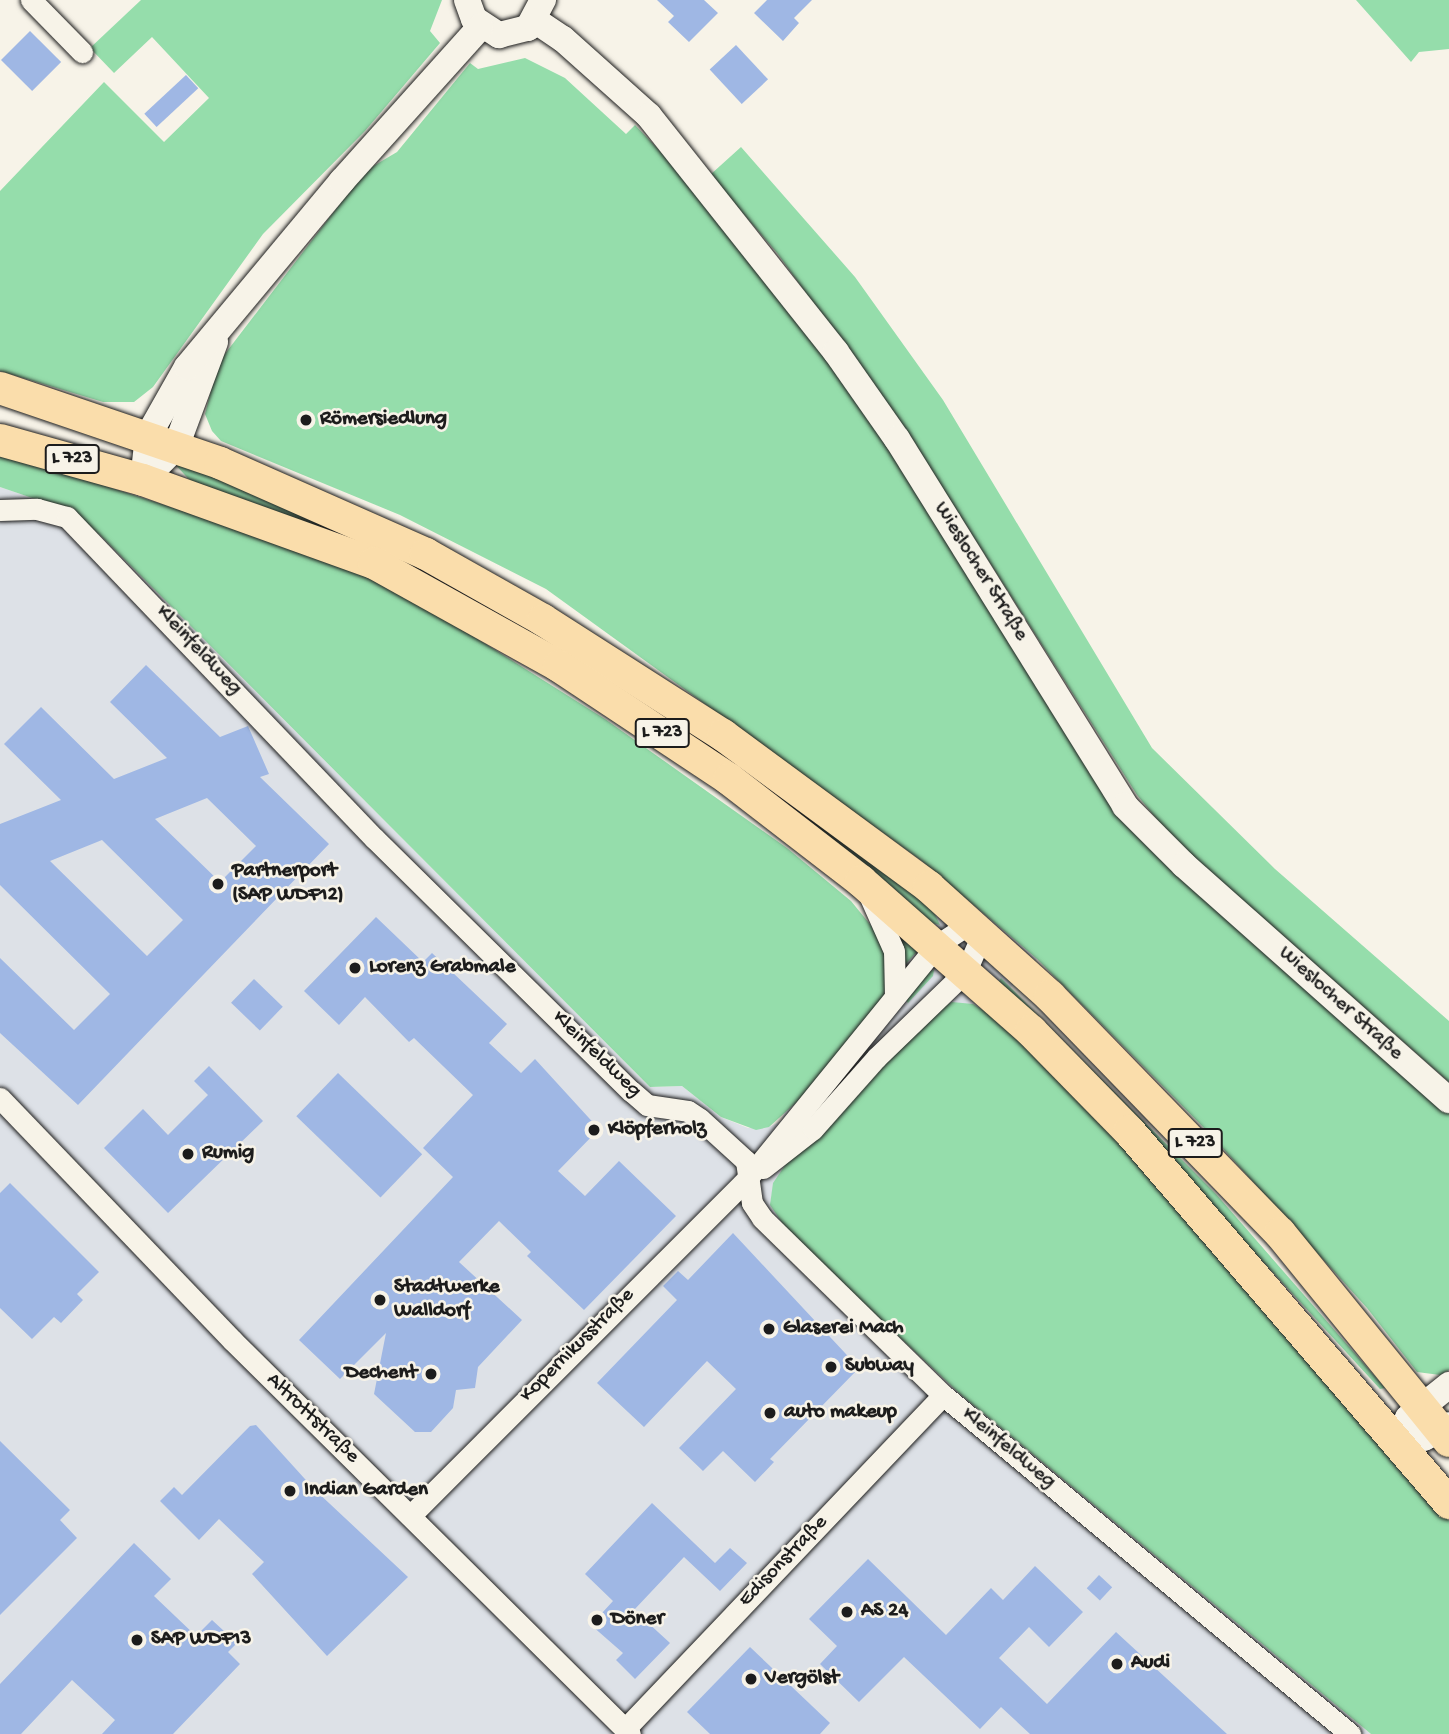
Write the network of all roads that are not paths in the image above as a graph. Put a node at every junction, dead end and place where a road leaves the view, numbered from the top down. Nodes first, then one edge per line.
1 (31, 0) edge
2 (467, 0) edge
3 (540, 10) edge
4 (480, 27) junction
5 (82, 52) dead end
6 (0, 388) edge
7 (0, 440) edge
8 (162, 441) junction
9 (143, 480) junction
10 (0, 510) edge
11 (861, 881) junction
12 (977, 927) junction
13 (937, 946) junction
14 (966, 971) junction
15 (895, 993) junction
16 (0, 1098) edge
17 (1449, 1100) edge
18 (747, 1180) junction
19 (1449, 1385) edge
20 (943, 1395) junction
21 (1420, 1406) junction
22 (1446, 1432) edge
23 (1396, 1443) junction
24 (1449, 1503) edge
25 (411, 1515) junction
26 (628, 1731) edge
27 (1350, 1734) edge

1 - 5 street
2 - 4 street
3 - 4 street
3 - 17 street, Wieslocher Straße
4 - 8 street
6 - 8 main road, L 723
7 - 9 main road, L 723
8 - 9 street
8 - 12 main road, L 723
9 - 11 main road, L 723
10 - 18 street, Kleinfeldweg
11 - 13 main road, L 723
11 - 15 street
12 - 13 street, Kopernikusstraße
12 - 14 street, Kopernikusstraße
12 - 21 main road, L 723
13 - 14 main road, L 723
13 - 15 street, Kopernikusstraße
14 - 18 street, Kopernikusstraße
14 - 23 main road, L 723
15 - 18 street, Kopernikusstraße
16 - 25 street, Altrottstraße
18 - 20 street, Kleinfeldweg
18 - 25 street, Kopernikusstraße
19 - 21 street
20 - 26 street, Edisonstraße
20 - 27 street, Kleinfeldweg
21 - 22 main road, L 723
21 - 23 street
22 - 23 street
23 - 24 main road, L 723
25 - 26 street, Altrottstraße

